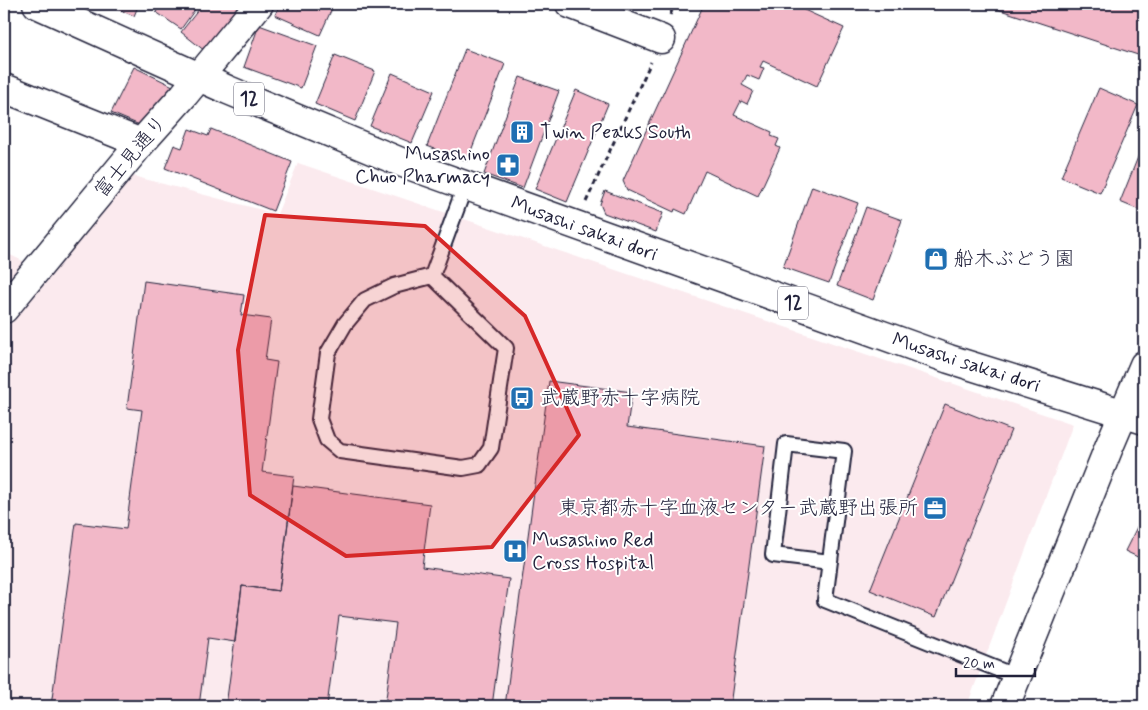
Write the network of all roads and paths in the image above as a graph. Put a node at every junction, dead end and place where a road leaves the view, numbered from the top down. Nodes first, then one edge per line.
1 (37, 4) edge
2 (259, 4) edge
3 (570, 4) edge
4 (675, 4) edge
5 (661, 39) junction
6 (199, 77) junction
7 (4, 88) edge
8 (141, 143) junction
9 (465, 186) junction
10 (575, 226) junction
11 (432, 276) junction
12 (4, 309) edge
13 (1144, 365) edge
14 (1134, 417) edge
15 (830, 562) junction
16 (1017, 677) junction
17 (1005, 706) edge

1 - 6 main road, Musashi sakai dori / 12
2 - 6 main road, 富士見通り
3 - 5 main road
4 - 5 path
5 - 10 path
6 - 8 main road, 富士見通り
6 - 9 main road, Musashi sakai dori / 12
7 - 8 main road
8 - 12 main road, 富士見通り
9 - 10 main road, Musashi sakai dori / 12
9 - 11 lane
10 - 14 main road, Musashi sakai dori / 12
11 - 11 lane
13 - 14 main road
14 - 16 main road
15 - 15 lane
15 - 16 lane
16 - 17 main road

